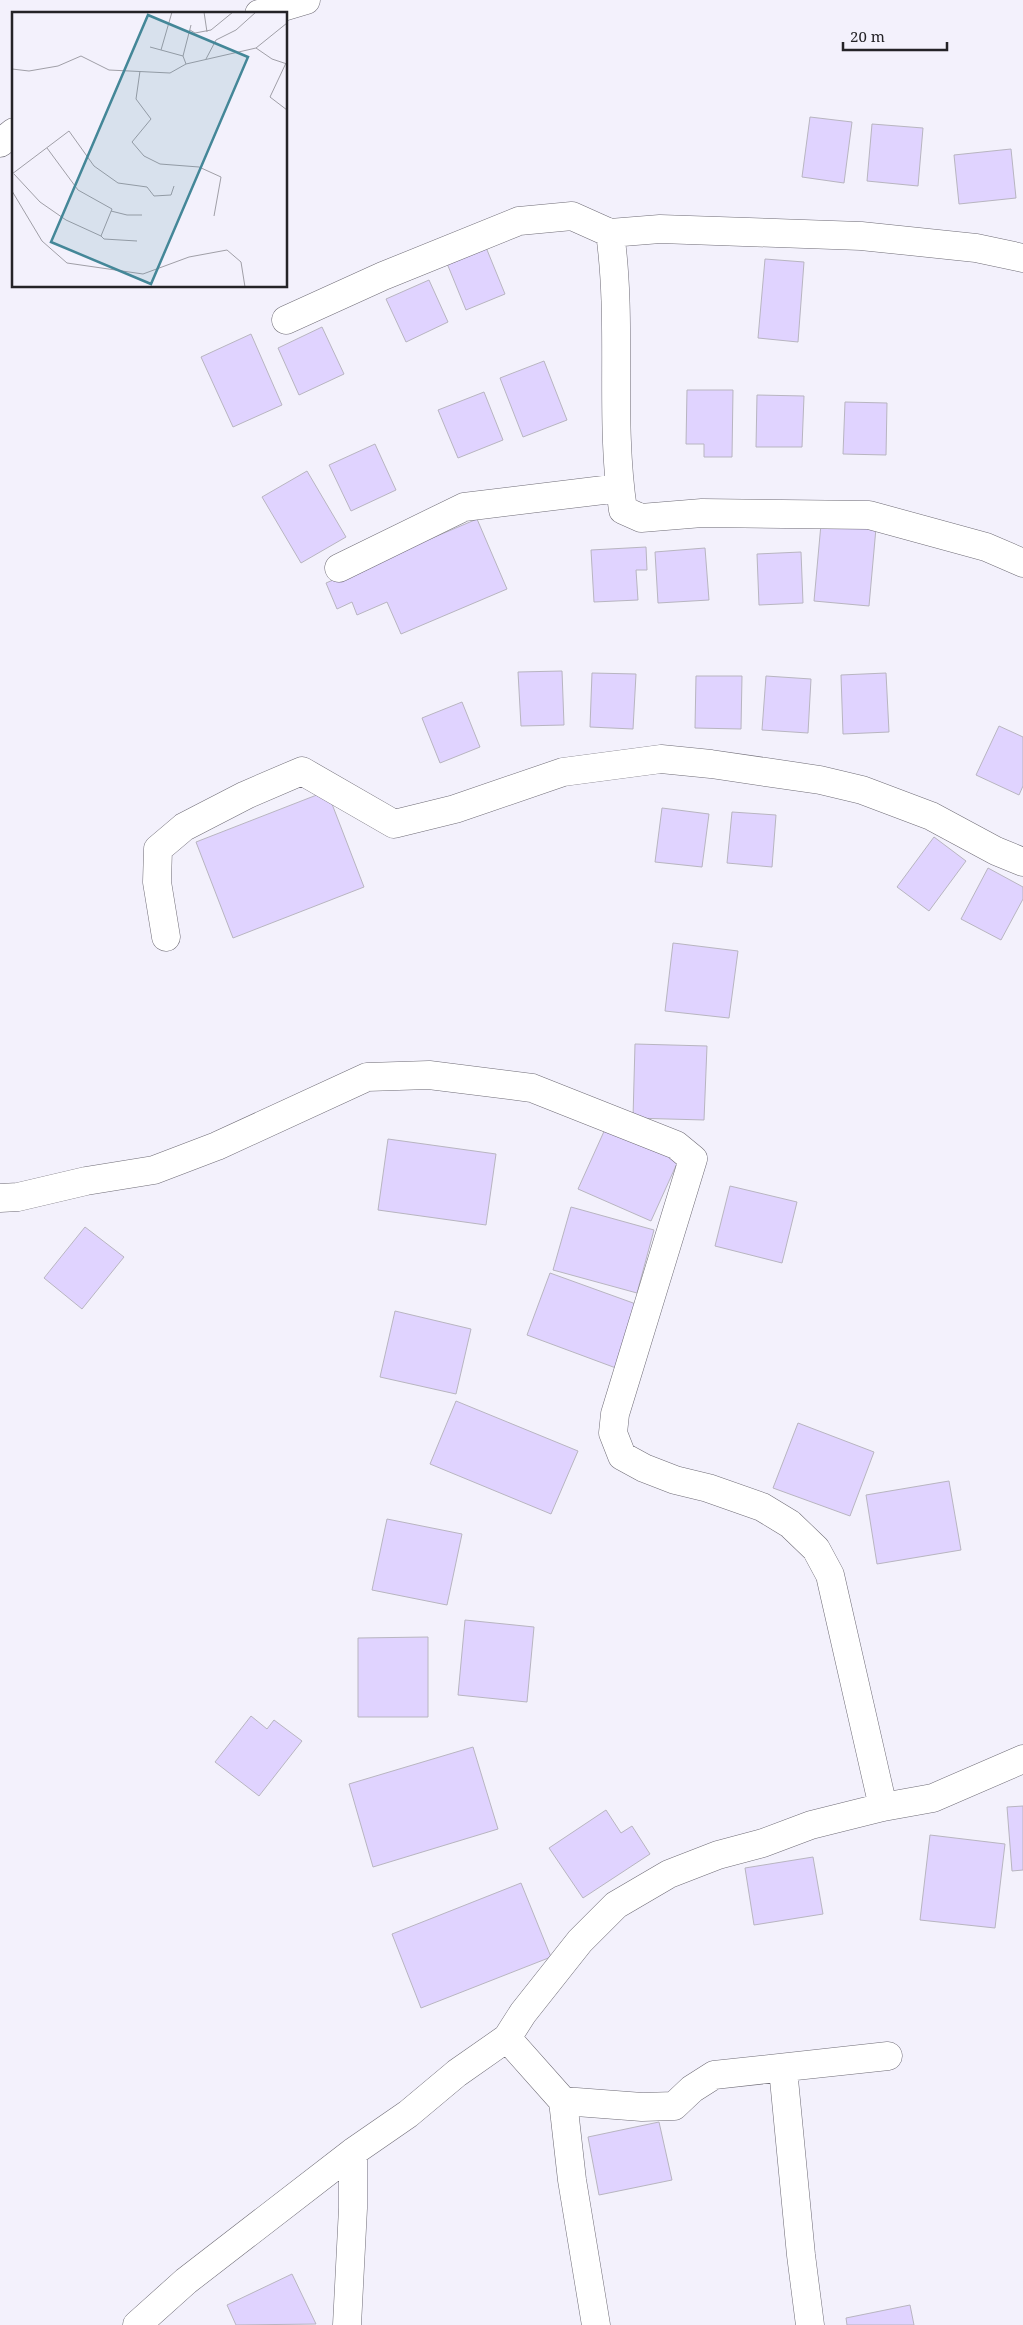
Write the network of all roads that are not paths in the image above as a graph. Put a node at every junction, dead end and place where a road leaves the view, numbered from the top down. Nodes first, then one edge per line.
1 (306, 0) edge
2 (266, 12) edge
3 (12, 134) edge
4 (0, 143) edge
5 (610, 233) junction
6 (1023, 258) edge
7 (286, 320) dead end
8 (620, 488) junction
9 (1023, 563) edge
10 (339, 568) dead end
11 (1023, 862) edge
12 (166, 937) dead end
13 (0, 1198) edge
14 (1023, 1759) edge
15 (883, 1807) junction
16 (507, 2038) junction
17 (888, 2056) dead end
18 (783, 2069) junction
19 (563, 2101) junction
20 (353, 2152) junction
21 (137, 2325) edge
22 (347, 2325) edge
23 (596, 2325) edge
24 (810, 2325) edge

1 - 2 street
3 - 4 street
5 - 6 street
5 - 7 street
5 - 8 street
8 - 9 street
8 - 10 street
11 - 12 street
13 - 15 street
14 - 15 street
15 - 16 street
16 - 19 street
16 - 20 street
17 - 18 street
18 - 19 street
18 - 24 street
19 - 23 street
20 - 21 street
20 - 22 street

